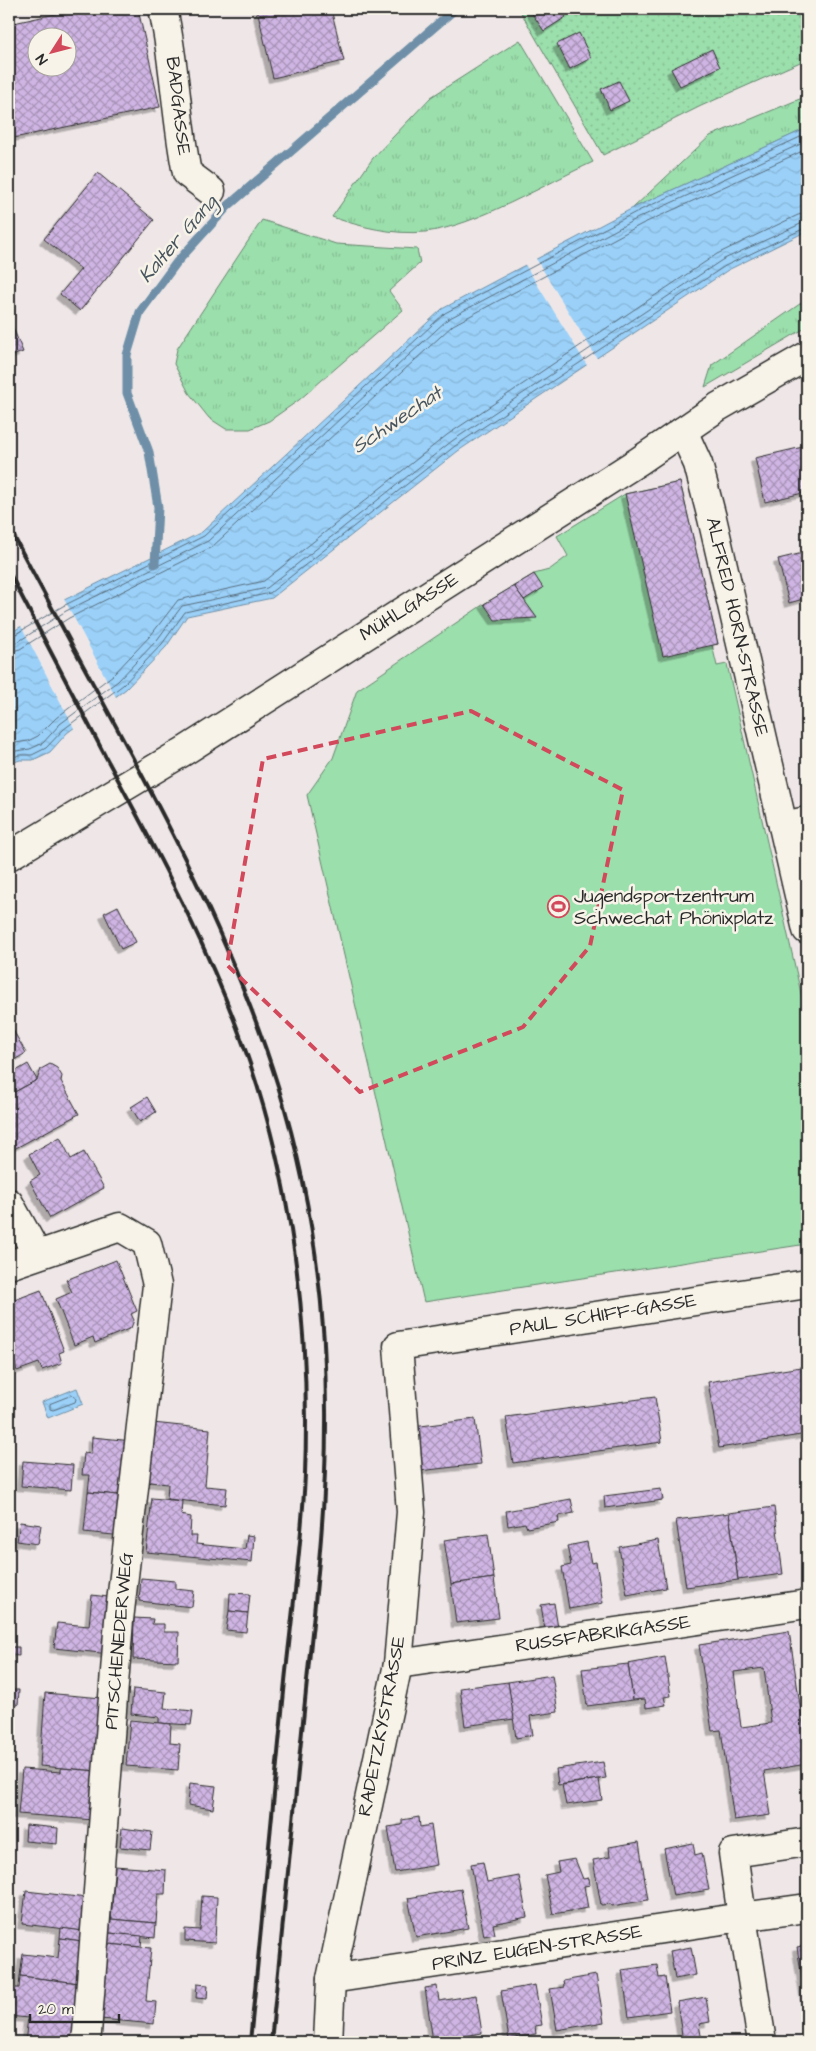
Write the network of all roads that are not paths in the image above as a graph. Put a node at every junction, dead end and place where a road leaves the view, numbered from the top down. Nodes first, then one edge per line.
1 (163, 9) edge
2 (211, 191) dead end
3 (807, 356) edge
4 (683, 431) junction
5 (798, 823) edge
6 (9, 856) edge
7 (807, 930) edge
8 (9, 1203) edge
9 (37, 1254) junction
10 (9, 1265) edge
11 (807, 1284) edge
12 (398, 1346) joint
13 (807, 1604) edge
14 (398, 1664) junction
15 (807, 1842) edge
16 (807, 1908) edge
17 (742, 1917) junction
18 (331, 1979) junction
19 (85, 2042) edge
20 (328, 2042) edge
21 (762, 2042) edge

1 - 2 street, BADGASSE
3 - 4 street, MÜHLGASSE
4 - 5 street, ALFRED HORN-STRASSE
4 - 6 street, MÜHLGASSE
5 - 7 street, ALFRED HORN-STRASSE
8 - 9 street
9 - 10 street
9 - 19 street, PITSCHENEDERWEG
11 - 12 street, PAUL SCHIFF-GASSE
12 - 14 street, RADETZKYSTRASSE
13 - 14 street, RUSSFABRIKGASSE
14 - 18 street, RADETZKYSTRASSE
15 - 17 street
16 - 17 street, PRINZ EUGEN-STRASSE
17 - 18 street, PRINZ EUGEN-STRASSE
17 - 21 street
18 - 20 street, RADETZKYSTRASSE

